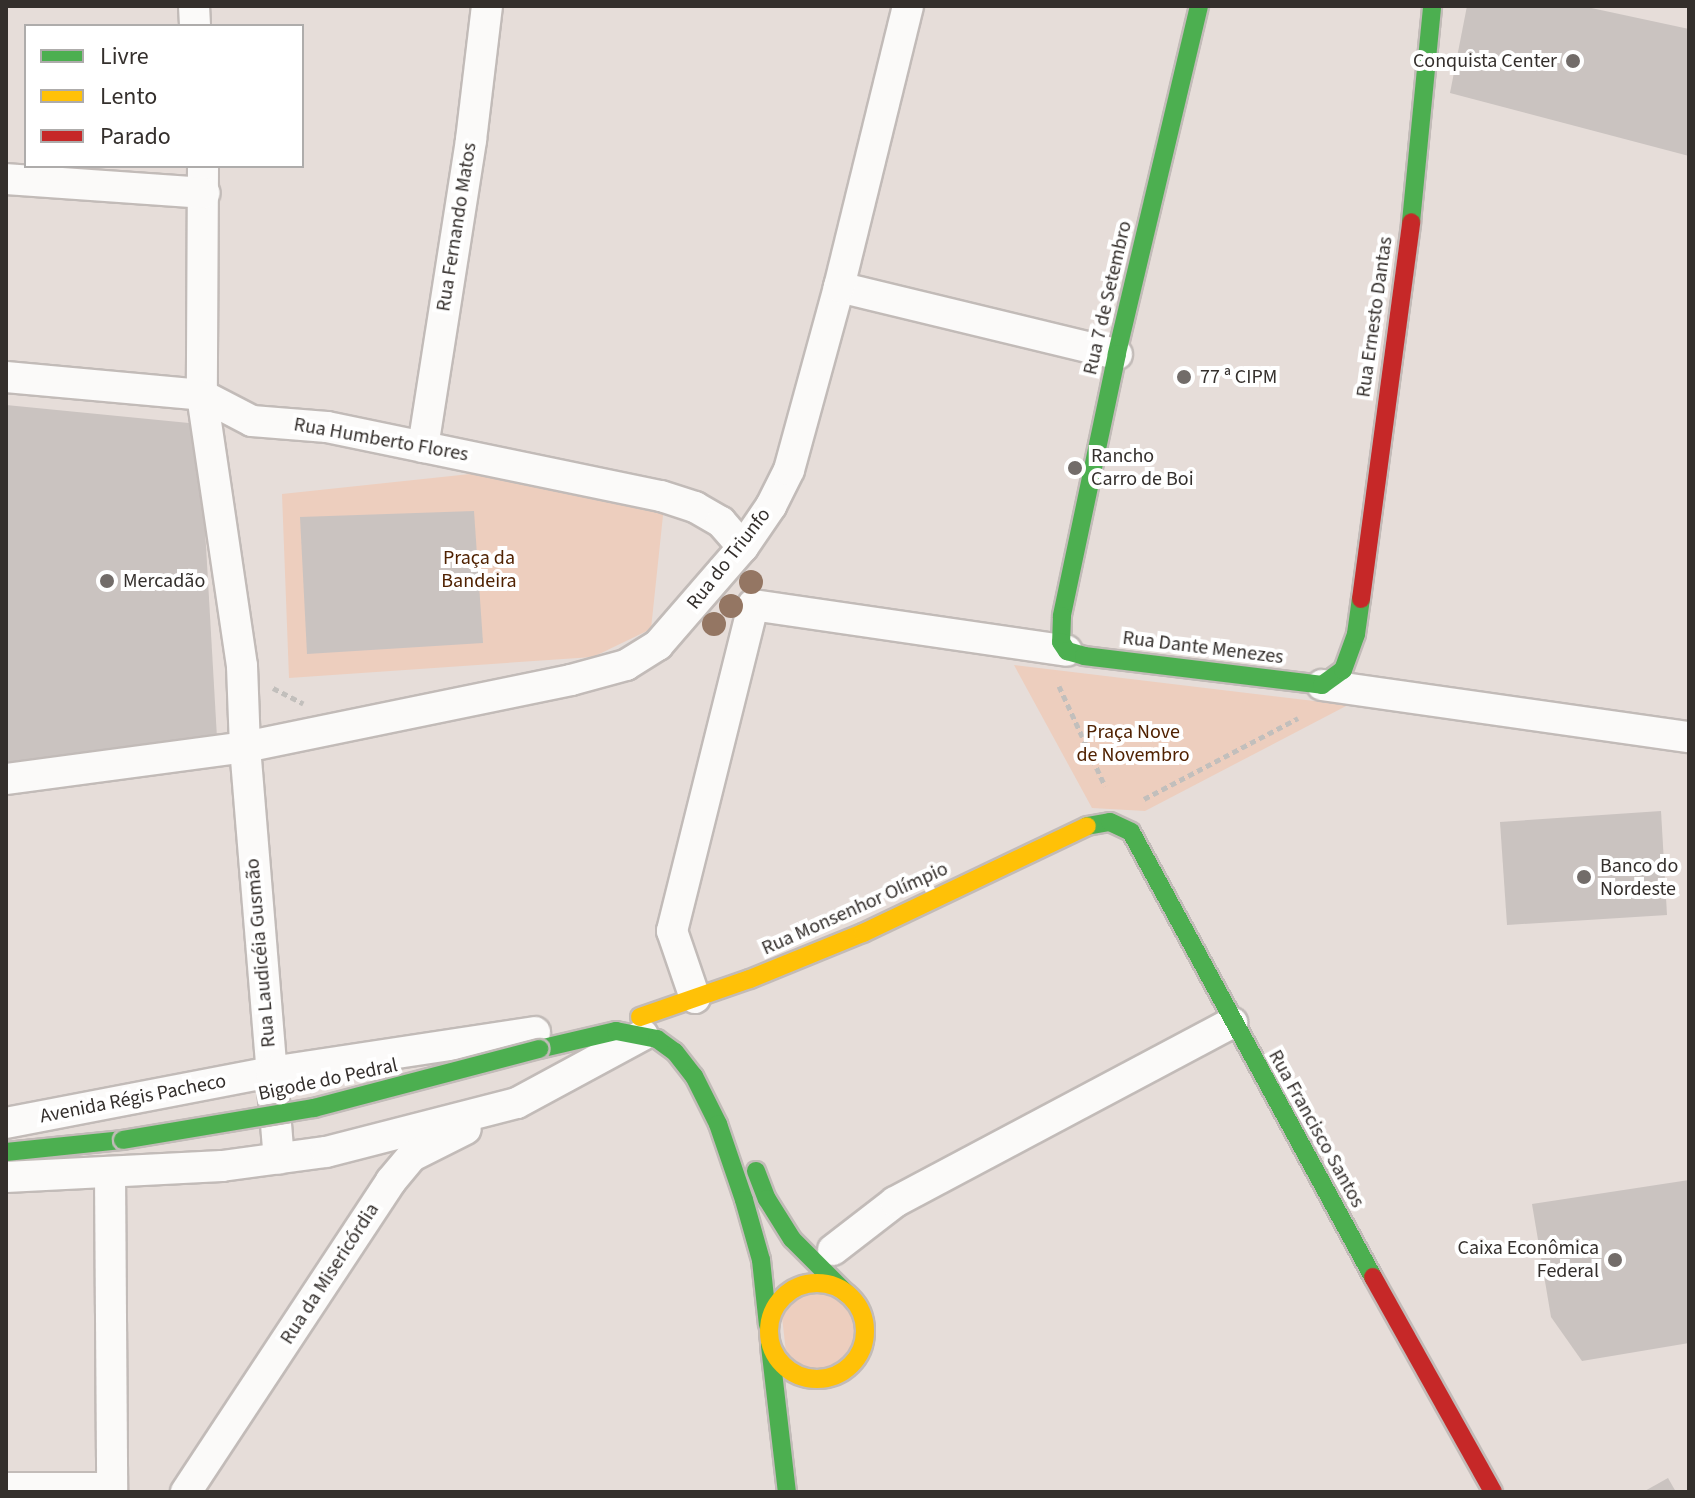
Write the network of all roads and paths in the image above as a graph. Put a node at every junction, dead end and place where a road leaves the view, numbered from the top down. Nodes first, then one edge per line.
1 (487, 6) edge
2 (908, 6) edge
3 (1199, 6) edge
4 (1432, 6) edge
5 (6, 179) edge
6 (204, 180) edge
7 (839, 287) junction
8 (1117, 354) junction
9 (6, 377) edge
10 (202, 395) junction
11 (423, 447) junction
12 (743, 547) junction
13 (1053, 648) junction
14 (242, 666) junction
15 (1316, 699) junction
16 (338, 725) junction
17 (1689, 737) edge
18 (245, 747) junction
19 (6, 779) edge
20 (1114, 823) junction
21 (687, 1009) junction
22 (1232, 1023) junction
23 (642, 1026) junction
24 (539, 1049) joint
25 (271, 1072) junction
26 (517, 1103) junction
27 (734, 1113) dead end
28 (6, 1123) edge
29 (123, 1140) joint
30 (6, 1152) edge
31 (279, 1159) junction
32 (110, 1174) junction
33 (6, 1177) edge
34 (833, 1250) dead end
35 (846, 1293) junction
36 (768, 1325) junction
37 (770, 1346) junction
38 (6, 1488) edge
39 (112, 1490) edge
40 (186, 1492) edge
41 (787, 1492) edge
42 (1493, 1492) edge

1 - 11 street, Rua Fernando Matos
2 - 7 street, Rua do Triunfo
3 - 8 street, Rua 7 de Setembro
4 - 15 street, Rua Ernesto Dantas
5 - 6 street
6 - 10 street
7 - 8 street
7 - 12 street, Rua do Triunfo
8 - 13 street, Rua 7 de Setembro
9 - 10 street, Rua Humberto Flores
10 - 11 street, Rua Humberto Flores
10 - 14 street, Rua Laudicéia Gusmão
11 - 12 street, Rua Humberto Flores
12 - 16 street, Rua do Triunfo
13 - 15 street, Rua Dante Menezes
13 - 20 path
13 - 21 street
14 - 16 path
14 - 18 street, Rua Laudicéia Gusmão
15 - 17 street
15 - 20 path
16 - 18 street, Rua do Triunfo
18 - 19 street
18 - 25 street, Rua Laudicéia Gusmão
20 - 21 street, Rua Monsenhor Olímpio
20 - 22 street, Rua Francisco Santos
21 - 23 street, Rua Monsenhor Olímpio
21 - 23 street
22 - 34 street
22 - 42 street, Rua Francisco Santos
23 - 24 street, Rua Monsenhor Olímpio
23 - 25 street, Avenida Régis Pacheco
23 - 26 street
23 - 36 street
24 - 29 street, Bigode do Pedral, bridge
25 - 28 street, Avenida Régis Pacheco
25 - 31 street, Rua Laudicéia Gusmão
26 - 31 street
26 - 40 street, Rua da Misericórdia
27 - 35 street
29 - 30 street, Avenida Régis Pacheco
31 - 32 street
32 - 33 street
32 - 39 street
35 - 36 street
35 - 37 street
36 - 37 street
37 - 41 street
38 - 39 street

